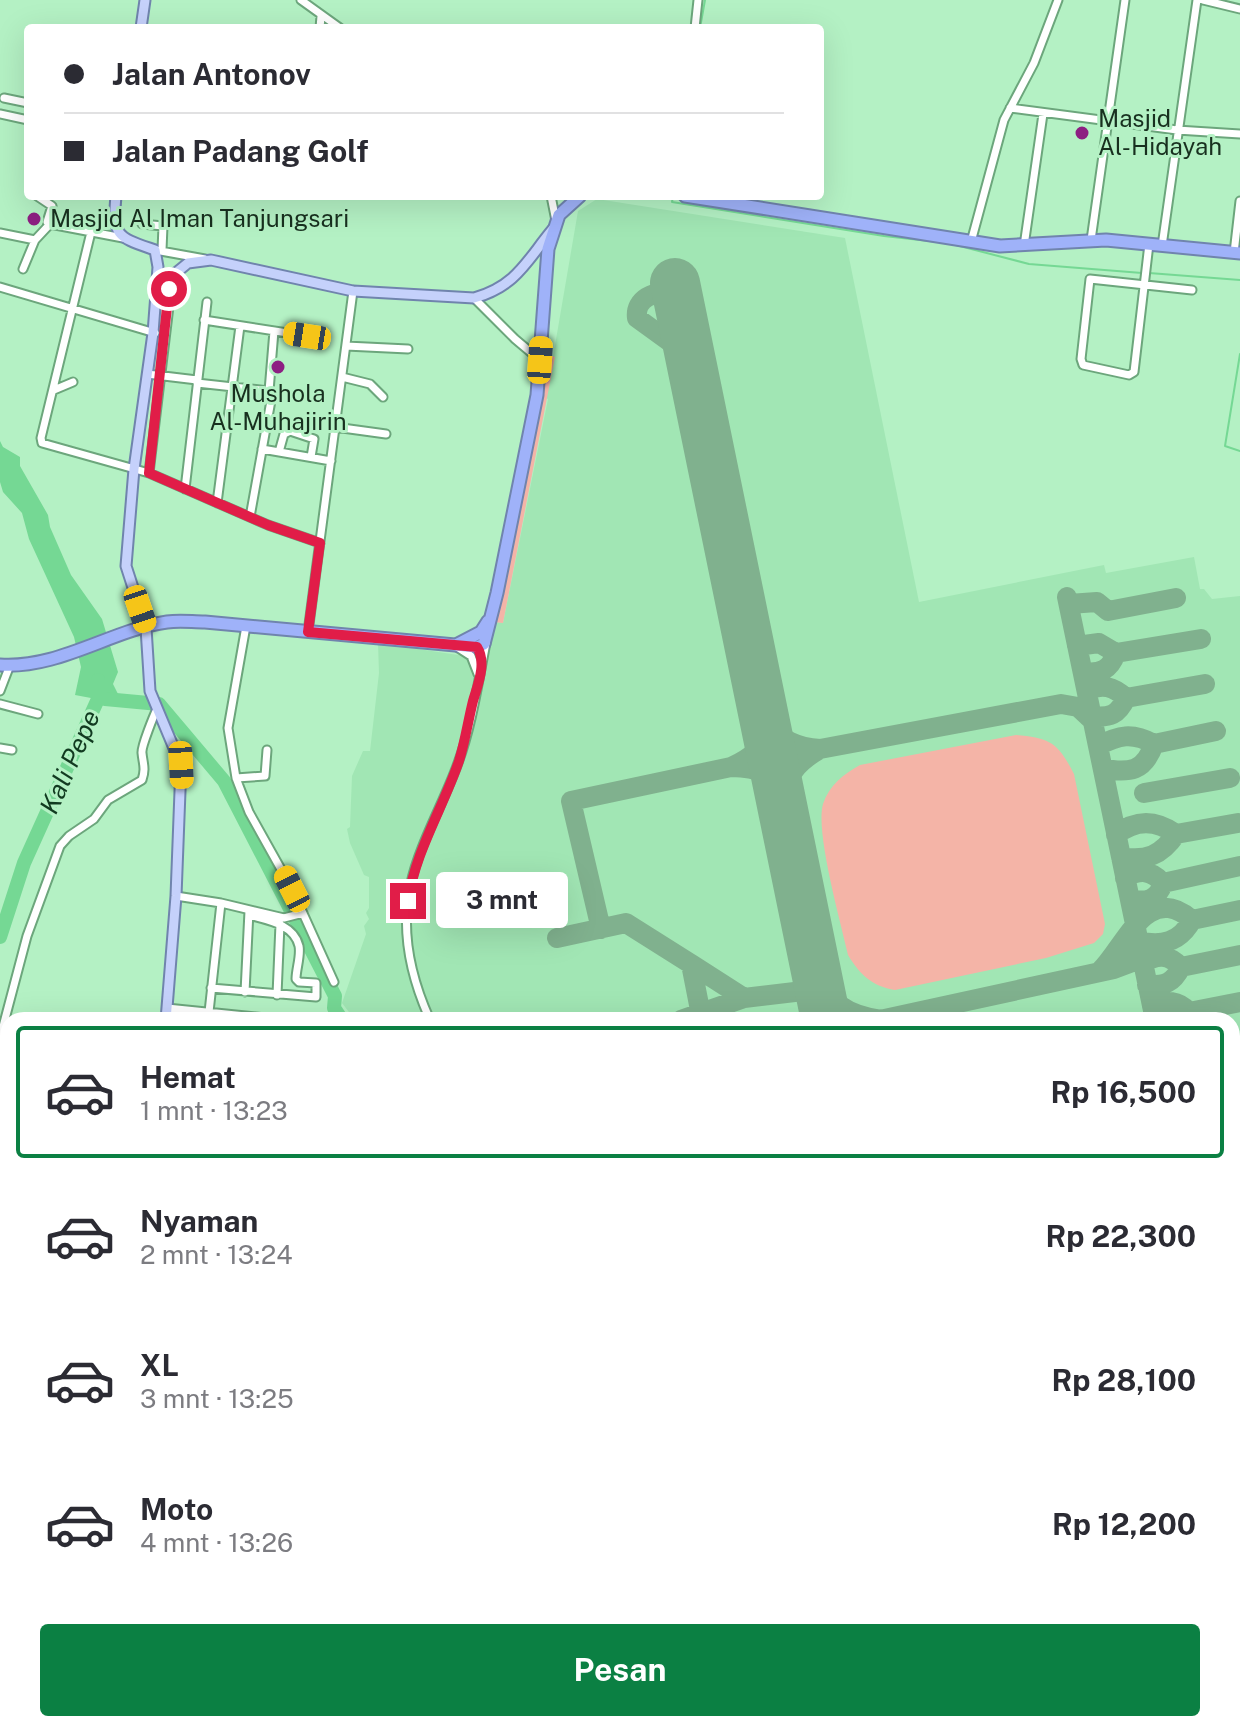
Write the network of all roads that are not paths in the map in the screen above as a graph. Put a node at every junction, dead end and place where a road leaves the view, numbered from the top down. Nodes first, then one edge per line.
1 (145, 0) edge
2 (301, 0) edge
3 (698, 0) edge
4 (1058, 0) edge
5 (1125, 0) edge
6 (1197, 0) edge
7 (1203, 0) edge
8 (1240, 9) edge
9 (321, 16) junction
10 (144, 24) edge
11 (320, 24) edge
12 (334, 24) edge
13 (695, 24) edge
14 (4, 98) dead end
15 (24, 102) edge
16 (1010, 108) junction
17 (0, 114) edge
18 (1043, 114) junction
19 (24, 119) edge
20 (1107, 120) junction
21 (1177, 130) junction
22 (1240, 134) edge
23 (43, 200) edge
24 (116, 200) edge
25 (551, 200) edge
26 (575, 200) edge
27 (710, 200) edge
28 (1240, 201) edge
29 (142, 224) dead end
30 (49, 225) junction
31 (554, 226) junction
32 (91, 232) junction
33 (0, 233) edge
34 (123, 238) junction
35 (35, 240) junction
36 (1091, 240) junction
37 (971, 242) junction
38 (1156, 245) junction
39 (1024, 246) junction
40 (158, 250) junction
41 (1237, 253) edge
42 (211, 260) junction
43 (23, 269) dead end
44 (1145, 283) junction
45 (160, 286) junction
46 (0, 287) edge
47 (1192, 290) dead end
48 (353, 291) junction
49 (474, 298) junction
50 (207, 302) dead end
51 (73, 308) junction
52 (204, 320) junction
53 (240, 326) junction
54 (274, 331) junction
55 (153, 333) junction
56 (165, 335) junction
57 (307, 336) dead end
58 (346, 346) junction
59 (408, 349) dead end
60 (540, 360) junction
61 (147, 374) junction
62 (161, 375) junction
63 (342, 377) junction
64 (73, 382) dead end
65 (197, 382) junction
66 (232, 386) junction
67 (54, 390) junction
68 (269, 391) junction
69 (383, 397) dead end
70 (335, 427) junction
71 (386, 434) dead end
72 (262, 449) junction
73 (279, 452) junction
74 (136, 454) junction
75 (151, 456) junction
76 (311, 457) junction
77 (331, 461) junction
78 (134, 469) junction
79 (149, 473) junction
80 (185, 489) junction
81 (217, 503) junction
82 (250, 517) junction
83 (320, 543) junction
84 (492, 612) junction
85 (246, 626) junction
86 (146, 628) junction
87 (308, 632) junction
88 (481, 644) junction
89 (454, 646) junction
90 (5, 665) edge
91 (479, 680) junction
92 (0, 691) edge
93 (0, 704) edge
94 (157, 708) junction
95 (38, 714) dead end
96 (0, 748) edge
97 (12, 750) dead end
98 (267, 750) dead end
99 (236, 778) junction
100 (176, 896) junction
101 (221, 903) junction
102 (249, 912) junction
103 (295, 915) junction
104 (280, 924) junction
105 (334, 982) dead end
106 (211, 988) junction
107 (245, 992) junction
108 (277, 995) junction
109 (167, 1008) junction
110 (7, 1012) edge
111 (167, 1012) edge
112 (209, 1012) joint
113 (426, 1012) edge
114 (345, 1732) edge
115 (363, 1732) edge

1 - 10 main road
2 - 9 street
3 - 13 street
4 - 16 street
5 - 20 street
6 - 21 street
7 - 8 street
9 - 11 street
9 - 12 street
14 - 15 street
16 - 18 street
16 - 37 street
17 - 19 street
18 - 20 street
18 - 39 street
20 - 21 street
20 - 36 street
21 - 22 street
21 - 38 street
23 - 30 street
24 - 34 main road
25 - 31 street
26 - 31 highway
27 - 37 highway
28 - 41 street
29 - 40 street
30 - 32 street
30 - 35 street
31 - 49 main road
31 - 60 highway
32 - 34 street
32 - 51 street
33 - 35 street
34 - 40 main road
35 - 43 street
36 - 38 highway
36 - 39 highway
37 - 39 highway
38 - 41 highway
38 - 44 street
40 - 42 street
40 - 45 main road
42 - 45 main road
42 - 48 main road
44 - 44 street
44 - 47 street
45 - 55 main road
45 - 56 street
46 - 51 street
48 - 49 main road
48 - 58 street
49 - 60 street
50 - 52 street
51 - 55 street
51 - 67 street
52 - 53 street
52 - 65 street
53 - 54 street
53 - 66 street
54 - 57 street
54 - 68 street
55 - 56 street
55 - 61 main road
56 - 62 street
58 - 59 street
58 - 63 street
60 - 84 highway
61 - 62 street
61 - 74 main road
62 - 65 street
62 - 75 street
63 - 69 street
63 - 70 street
64 - 67 street
65 - 66 street
65 - 80 street
66 - 68 street
66 - 81 street
67 - 78 street
68 - 72 street
70 - 71 street
70 - 77 street
72 - 73 street
72 - 82 street
73 - 76 street
73 - 76 street
74 - 75 street
74 - 78 main road
75 - 79 street
76 - 77 street
77 - 83 street
78 - 79 street
78 - 86 main road
79 - 80 street
80 - 81 street
81 - 82 street
82 - 83 street
83 - 87 street
84 - 88 highway
84 - 89 highway
85 - 86 highway
85 - 87 highway
85 - 99 street
86 - 90 highway
86 - 94 main road
87 - 89 highway
88 - 89 highway
88 - 91 street
89 - 91 street
90 - 92 street
91 - 113 street
93 - 95 street
94 - 100 main road
94 - 110 street
96 - 97 street
98 - 99 street
99 - 103 street
100 - 101 street
100 - 109 main road
101 - 102 street
101 - 106 street
102 - 103 street
102 - 104 street
102 - 107 street
103 - 105 street
104 - 108 street
104 - 108 street
106 - 107 street
106 - 112 street
107 - 108 street
109 - 111 main road
109 - 112 street
114 - 115 street

